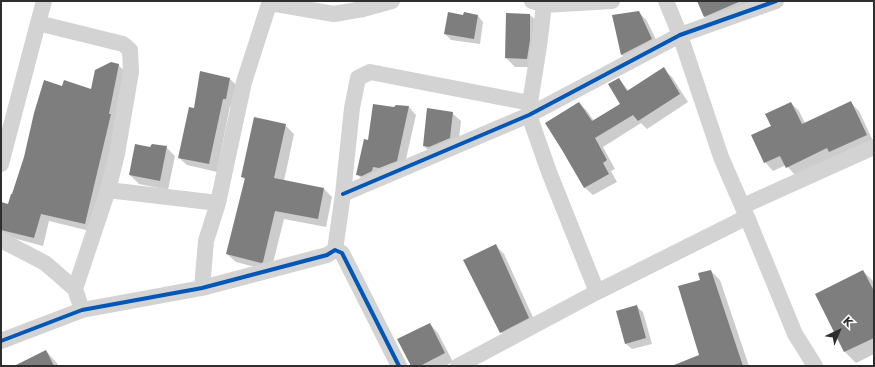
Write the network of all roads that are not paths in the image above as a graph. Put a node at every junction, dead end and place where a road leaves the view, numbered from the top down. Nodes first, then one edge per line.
1 (44, 1) edge
2 (392, 1) edge
3 (612, 1) edge
4 (666, 1) edge
5 (776, 1) edge
6 (270, 2) edge
7 (538, 3) edge
8 (38, 23) junction
9 (680, 35) junction
10 (529, 109) junction
11 (874, 146) edge
12 (1, 164) edge
13 (108, 190) junction
14 (343, 194) junction
15 (218, 203) junction
16 (745, 211) junction
17 (1, 240) edge
18 (336, 250) junction
19 (202, 288) junction
20 (75, 289) junction
21 (597, 292) junction
22 (82, 310) junction
23 (1, 340) edge
24 (399, 366) edge
25 (458, 366) edge
26 (815, 366) edge

1 - 8 street
2 - 6 street
3 - 7 street
4 - 9 street
5 - 9 street
6 - 15 street
7 - 10 street
8 - 12 street
8 - 13 street
9 - 10 street
9 - 16 street
10 - 14 street
10 - 14 street
10 - 21 street
11 - 16 street
13 - 15 street
13 - 20 street
14 - 18 street
15 - 19 street
16 - 21 street
16 - 26 street
17 - 20 street
18 - 19 street
18 - 24 street
19 - 22 street
20 - 22 street
21 - 25 street
22 - 23 street

